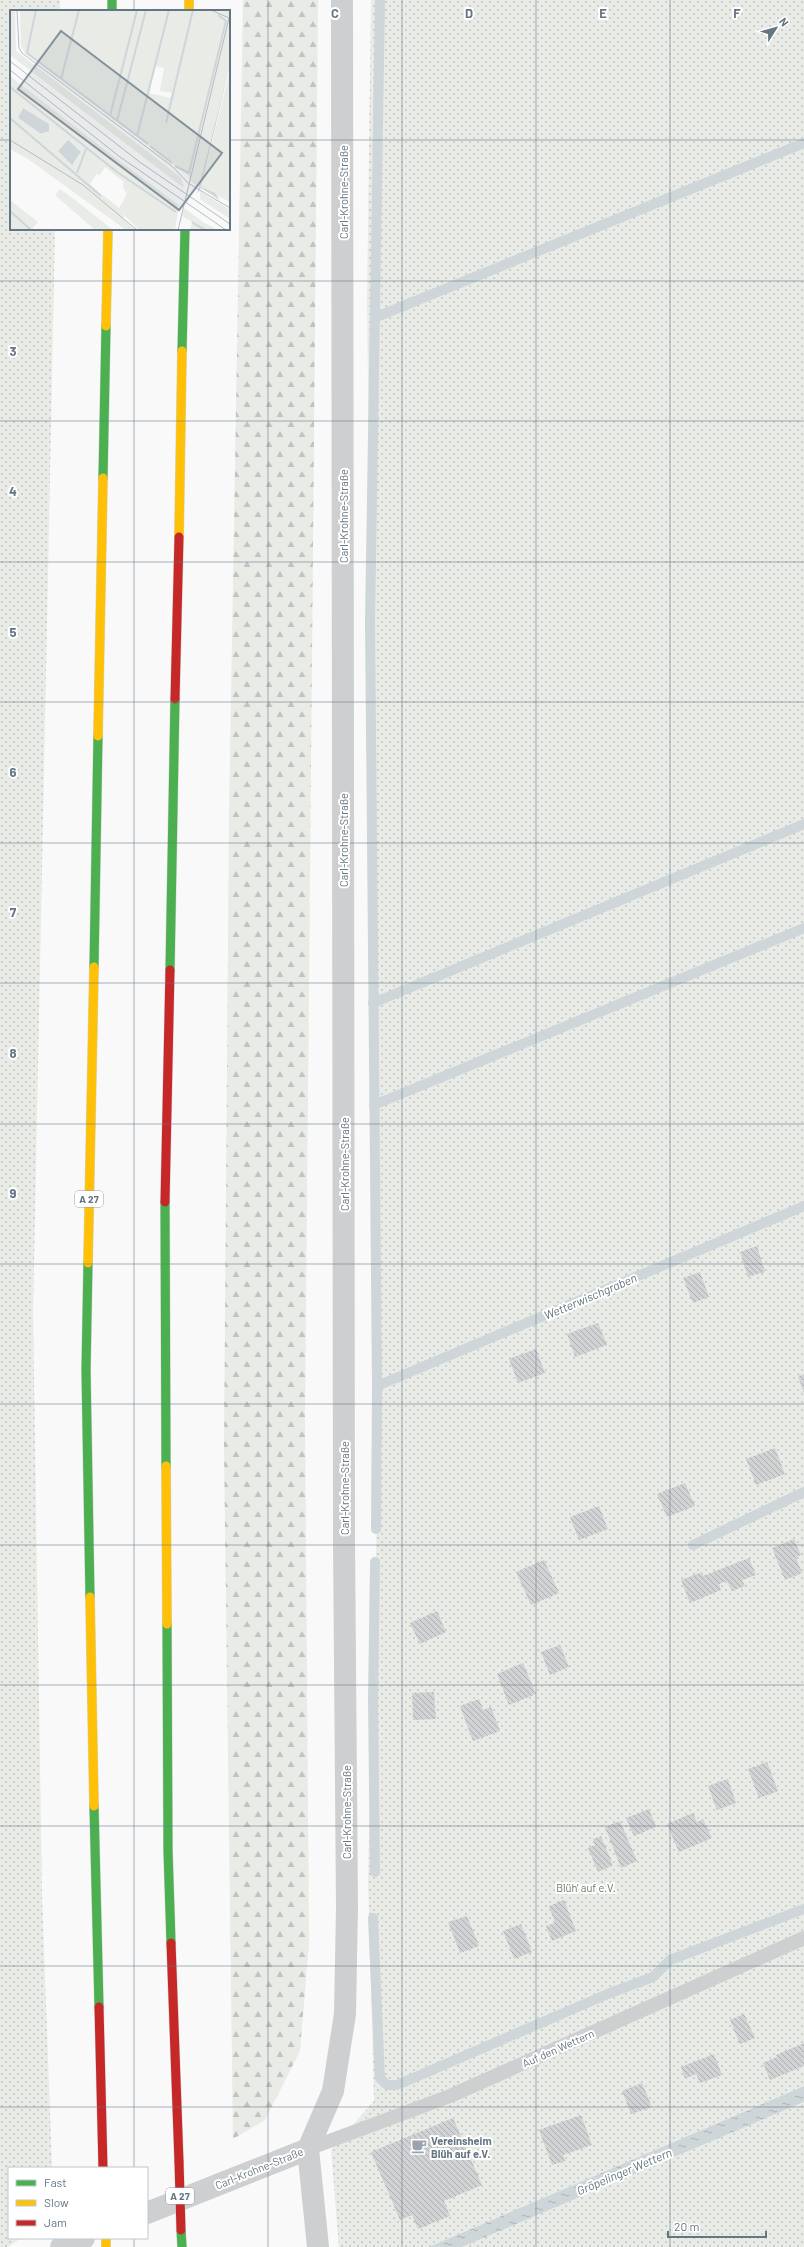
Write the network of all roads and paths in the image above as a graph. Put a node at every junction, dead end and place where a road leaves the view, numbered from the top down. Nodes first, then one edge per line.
1 (342, 0) edge
2 (108, 230) edge
3 (185, 230) edge
4 (804, 1938) edge
5 (308, 2149) junction
6 (103, 2167) edge
7 (148, 2213) edge
8 (81, 2239) edge
9 (61, 2247) edge
10 (182, 2247) edge
11 (318, 2247) edge

1 - 5 street, Carl-Krohne-Straße
2 - 6 highway, A 27
3 - 10 highway, A 27, bridge
4 - 5 lane, Auf den Wettern
5 - 7 street, Carl-Krohne-Straße
5 - 11 street
8 - 9 street

